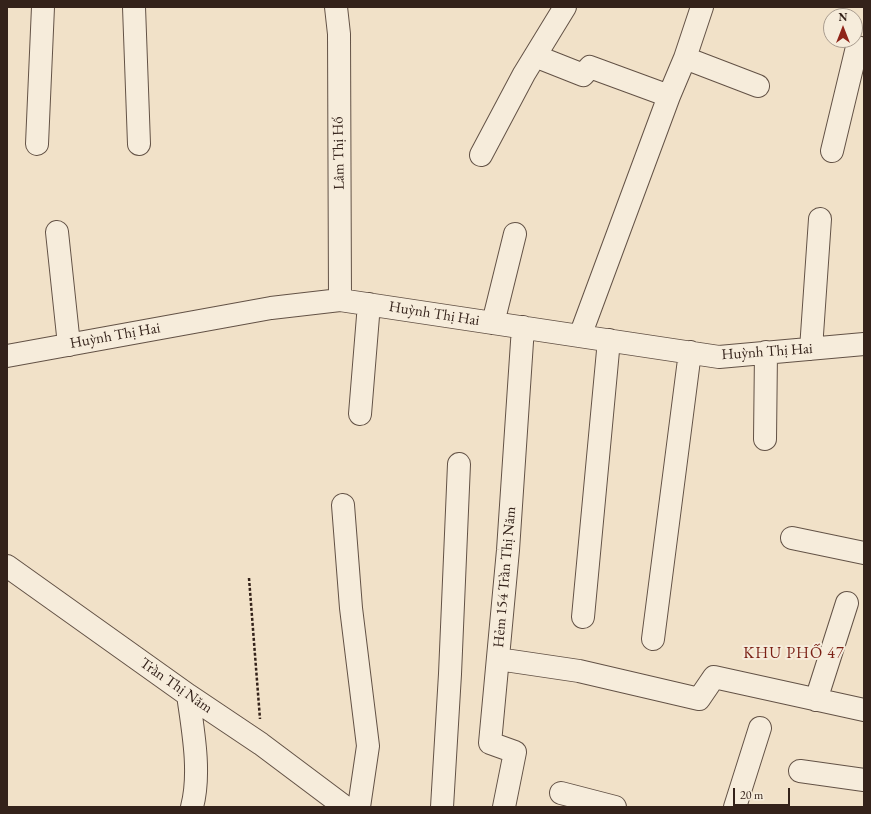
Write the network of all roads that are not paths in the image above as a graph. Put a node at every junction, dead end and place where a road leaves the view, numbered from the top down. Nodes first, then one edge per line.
1 (43, 7) edge
2 (134, 7) edge
3 (336, 7) edge
4 (565, 7) edge
5 (702, 7) edge
6 (864, 49) edge
7 (535, 56) junction
8 (685, 58) junction
9 (758, 86) dead end
10 (670, 96) junction
11 (37, 144) dead end
12 (139, 144) dead end
13 (832, 151) dead end
14 (481, 155) dead end
15 (820, 219) dead end
16 (57, 232) dead end
17 (515, 234) dead end
18 (340, 300) junction
19 (369, 304) junction
20 (493, 323) junction
21 (523, 327) junction
22 (580, 336) junction
23 (609, 340) junction
24 (864, 344) edge
25 (69, 345) junction
26 (811, 349) junction
27 (690, 352) junction
28 (766, 352) junction
29 (7, 356) edge
30 (360, 414) dead end
31 (765, 439) dead end
32 (459, 464) dead end
33 (343, 504) dead end
34 (792, 538) dead end
35 (864, 553) edge
36 (7, 566) edge
37 (847, 603) dead end
38 (583, 617) dead end
39 (653, 639) dead end
40 (498, 659) junction
41 (188, 695) junction
42 (816, 700) junction
43 (864, 710) edge
44 (760, 728) dead end
45 (800, 771) dead end
46 (864, 780) edge
47 (561, 793) dead end
48 (192, 807) edge
49 (345, 807) edge
50 (359, 807) edge
51 (442, 807) edge
52 (504, 807) edge
53 (615, 807) edge
54 (735, 807) edge

1 - 11 street
2 - 12 street
3 - 18 street, Lâm Thị Hố
4 - 7 street
5 - 8 street
6 - 13 street
7 - 10 street
7 - 14 street
8 - 9 street
8 - 10 street
10 - 22 street
15 - 26 street
16 - 25 street
17 - 20 street
18 - 19 street, Huỳnh Thị Hai
18 - 25 street, Huỳnh Thị Hai
19 - 20 street, Huỳnh Thị Hai
19 - 30 street
20 - 21 street, Huỳnh Thị Hai
21 - 22 street, Huỳnh Thị Hai
21 - 40 street, Hẻm 154 Trần Thị Năm
22 - 23 street, Huỳnh Thị Hai
23 - 27 street, Huỳnh Thị Hai
23 - 38 street
24 - 26 street, Huỳnh Thị Hai
25 - 29 street, Huỳnh Thị Hai
26 - 28 street, Huỳnh Thị Hai
27 - 28 street, Huỳnh Thị Hai
27 - 39 street
28 - 31 street
32 - 51 street
33 - 50 street
34 - 35 street
36 - 41 street, Trần Thị Năm
37 - 42 street
40 - 42 street
40 - 52 street, Hẻm 154 Trần Thị Năm
41 - 48 street
41 - 49 street, Trần Thị Năm
42 - 43 street
44 - 54 street
45 - 46 street
47 - 53 street

